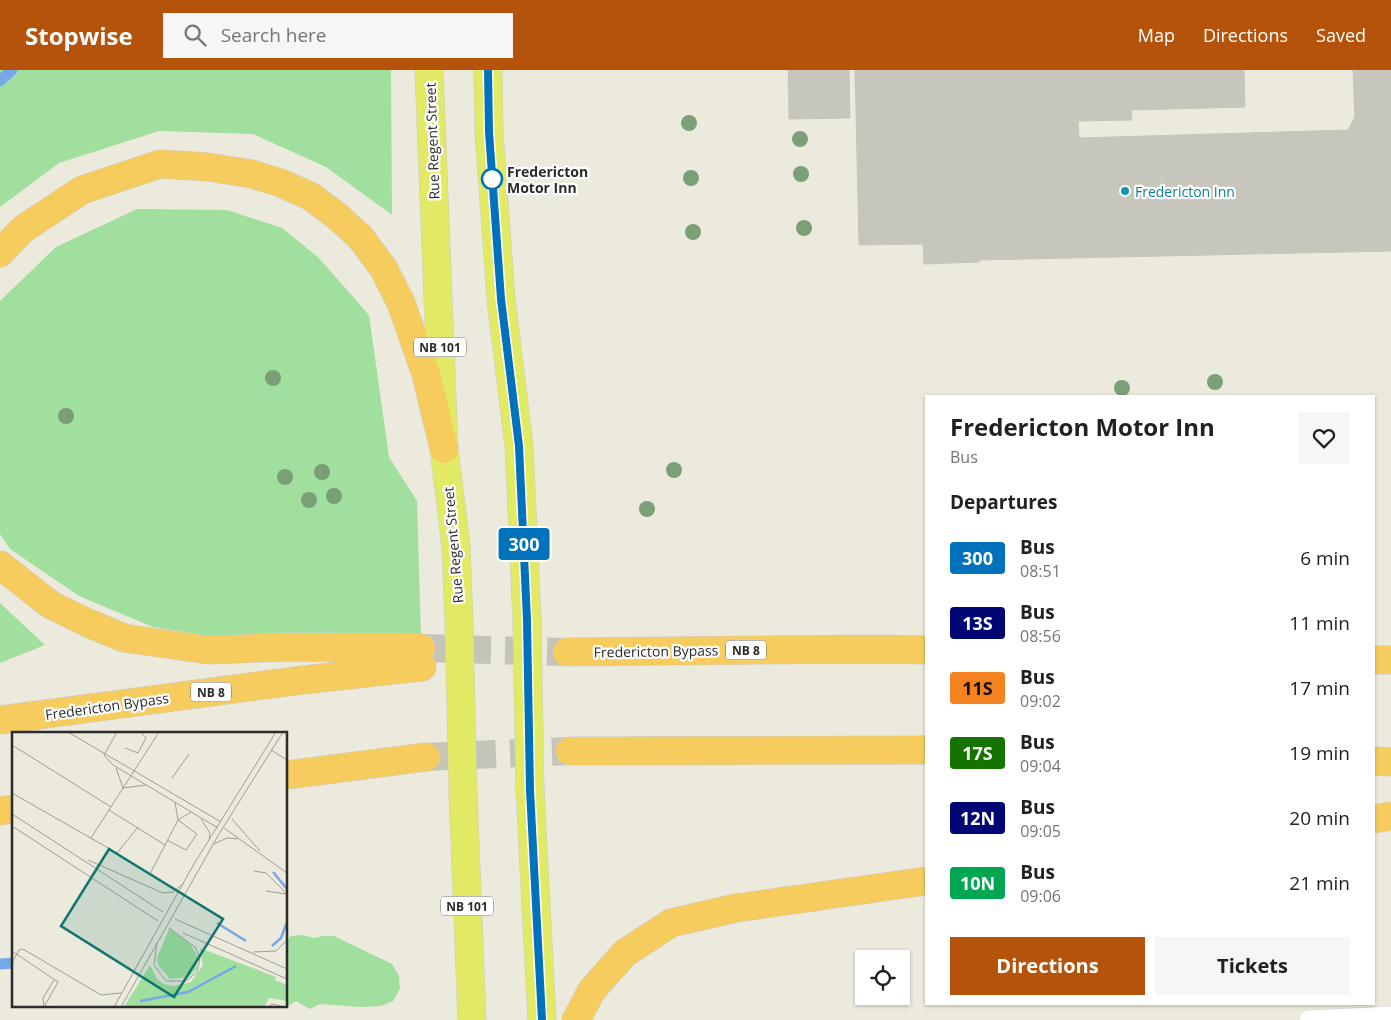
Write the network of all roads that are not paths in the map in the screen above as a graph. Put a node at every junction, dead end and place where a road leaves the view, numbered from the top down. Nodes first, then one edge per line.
1 (429, 70) edge
2 (488, 70) edge
3 (0, 253) edge
4 (444, 450) junction
5 (0, 565) edge
6 (925, 650) edge
7 (566, 652) tunnel mouth
8 (1375, 660) edge
9 (1391, 660) edge
10 (0, 720) edge
11 (925, 750) edge
12 (570, 751) tunnel mouth
13 (426, 757) tunnel mouth
14 (1375, 761) edge
15 (1391, 762) edge
16 (288, 775) edge
17 (1391, 816) edge
18 (1375, 819) edge
19 (925, 881) edge
20 (1391, 1016) edge
21 (472, 1020) edge
22 (542, 1020) edge
23 (576, 1020) edge
24 (1309, 1020) edge

1 - 4 main road, Rue Regent Street / NB 101
2 - 22 main road, bridge
3 - 4 highway
4 - 21 main road, Rue Regent Street / NB 101, bridge
5 - 10 highway, Fredericton Bypass / NB 8
6 - 7 highway, Fredericton Bypass / NB 8
8 - 9 highway
11 - 12 highway
13 - 16 highway
14 - 15 highway
17 - 18 highway
19 - 23 highway
20 - 24 lane

